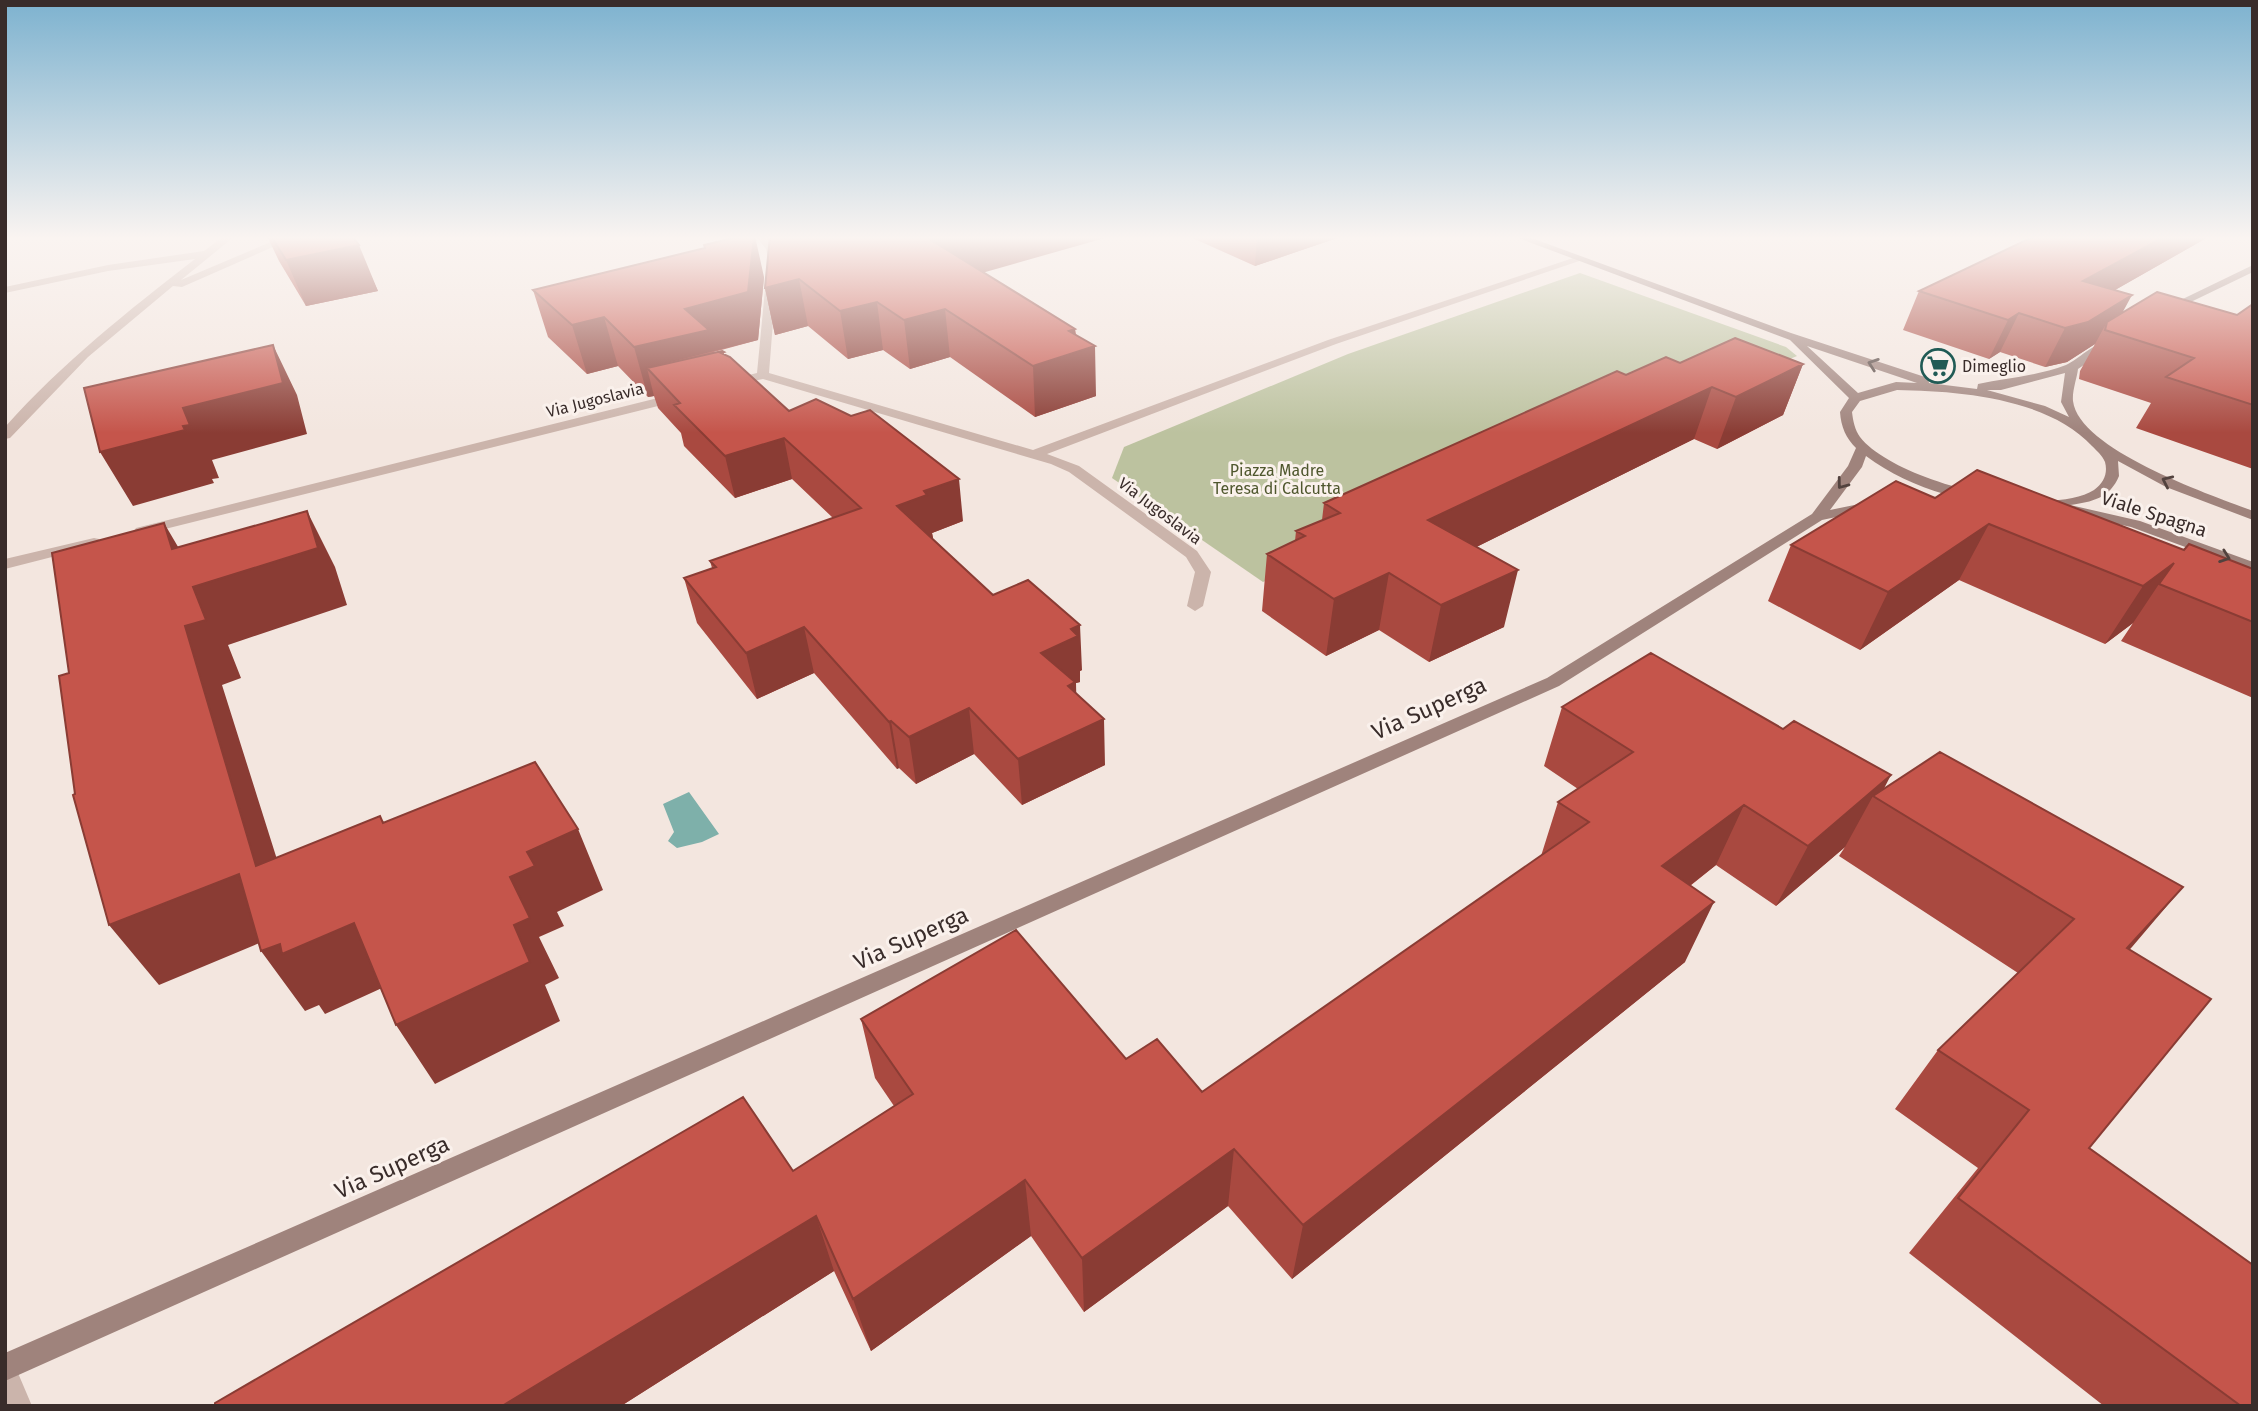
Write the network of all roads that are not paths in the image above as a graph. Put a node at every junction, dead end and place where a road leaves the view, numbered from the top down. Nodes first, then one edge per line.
1 (148, 302) edge
2 (769, 302) edge
3 (1452, 302) edge
4 (1697, 302) edge
5 (2185, 302) edge
6 (2151, 319) edge
7 (1787, 335) junction
8 (2116, 339) edge
9 (2073, 368) junction
10 (763, 375) junction
11 (1937, 386) junction
12 (712, 388) edge
13 (1961, 388) junction
14 (686, 395) edge
15 (1856, 398) junction
16 (2085, 433) junction
17 (5, 435) edge
18 (2101, 446) junction
19 (1863, 448) junction
20 (1037, 453) junction
21 (1973, 496) junction
22 (1919, 497) edge
23 (1888, 502) edge
24 (2042, 505) junction
25 (2253, 516) edge
26 (1817, 517) junction
27 (5, 564) edge
28 (2253, 567) edge
29 (1195, 606) dead end
30 (5, 1367) edge
31 (5, 1376) edge
32 (18, 1406) edge

1 - 17 street
2 - 10 street
3 - 20 street
4 - 7 street
5 - 6 street
11 -> 7 street
7 - 15 street
8 - 9 street
9 - 13 street
9 - 16 street
10 - 12 street
10 - 20 street, Via Jugoslavia
11 - 13 street
11 - 15 street
13 - 16 street
14 - 27 street, Via Jugoslavia
15 - 19 street
16 - 18 street, Viale Spagna
18 - 24 street
25 -> 18 street, Viale Spagna
19 - 21 street
19 -> 26 street, Via Superga
20 - 29 street, Via Jugoslavia
21 - 22 street
21 - 24 street
23 - 26 street, Via Superga
24 -> 28 street, Viale Spagna
26 - 30 street, Via Superga
31 - 32 street

